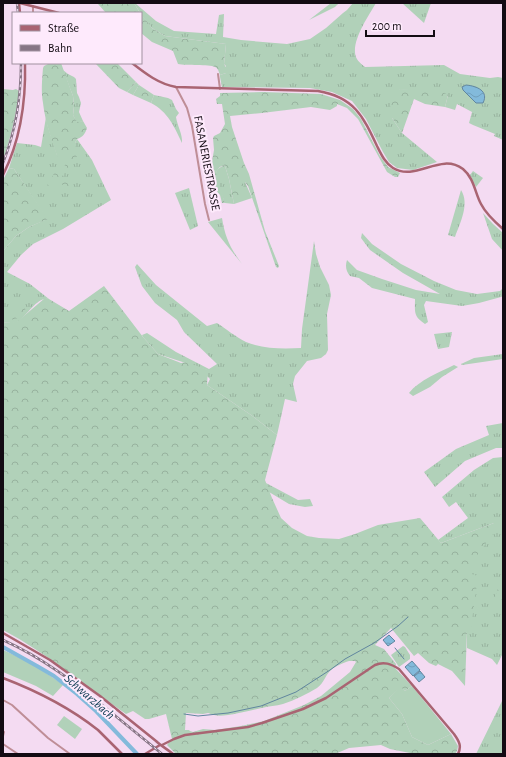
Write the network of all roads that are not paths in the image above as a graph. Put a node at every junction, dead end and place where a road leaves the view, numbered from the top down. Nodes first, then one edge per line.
1 (19, 3) edge
2 (33, 6) junction
3 (33, 12) edge
4 (55, 12) edge
5 (25, 64) edge
6 (133, 64) edge
7 (218, 74) dead end
8 (176, 87) junction
9 (220, 88) junction
10 (3, 175) edge
11 (209, 220) dead end
12 (503, 229) edge
13 (3, 633) edge
14 (3, 678) edge
15 (3, 700) edge
16 (3, 730) edge
17 (3, 736) edge
18 (3, 744) edge
19 (161, 745) junction
20 (18, 754) edge
21 (70, 754) edge
22 (122, 754) edge
23 (145, 754) edge
24 (173, 754) edge
25 (458, 754) edge

1 - 2 street
2 - 3 street
2 - 4 street
5 - 10 street
6 - 8 street
7 - 9 street
8 - 9 street
8 - 11 street, FASANERIESTRASSE
9 - 12 street
13 - 19 street
14 - 22 street
15 - 21 street
16 - 17 street
18 - 20 street
19 - 23 street
19 - 24 street
19 - 25 street

